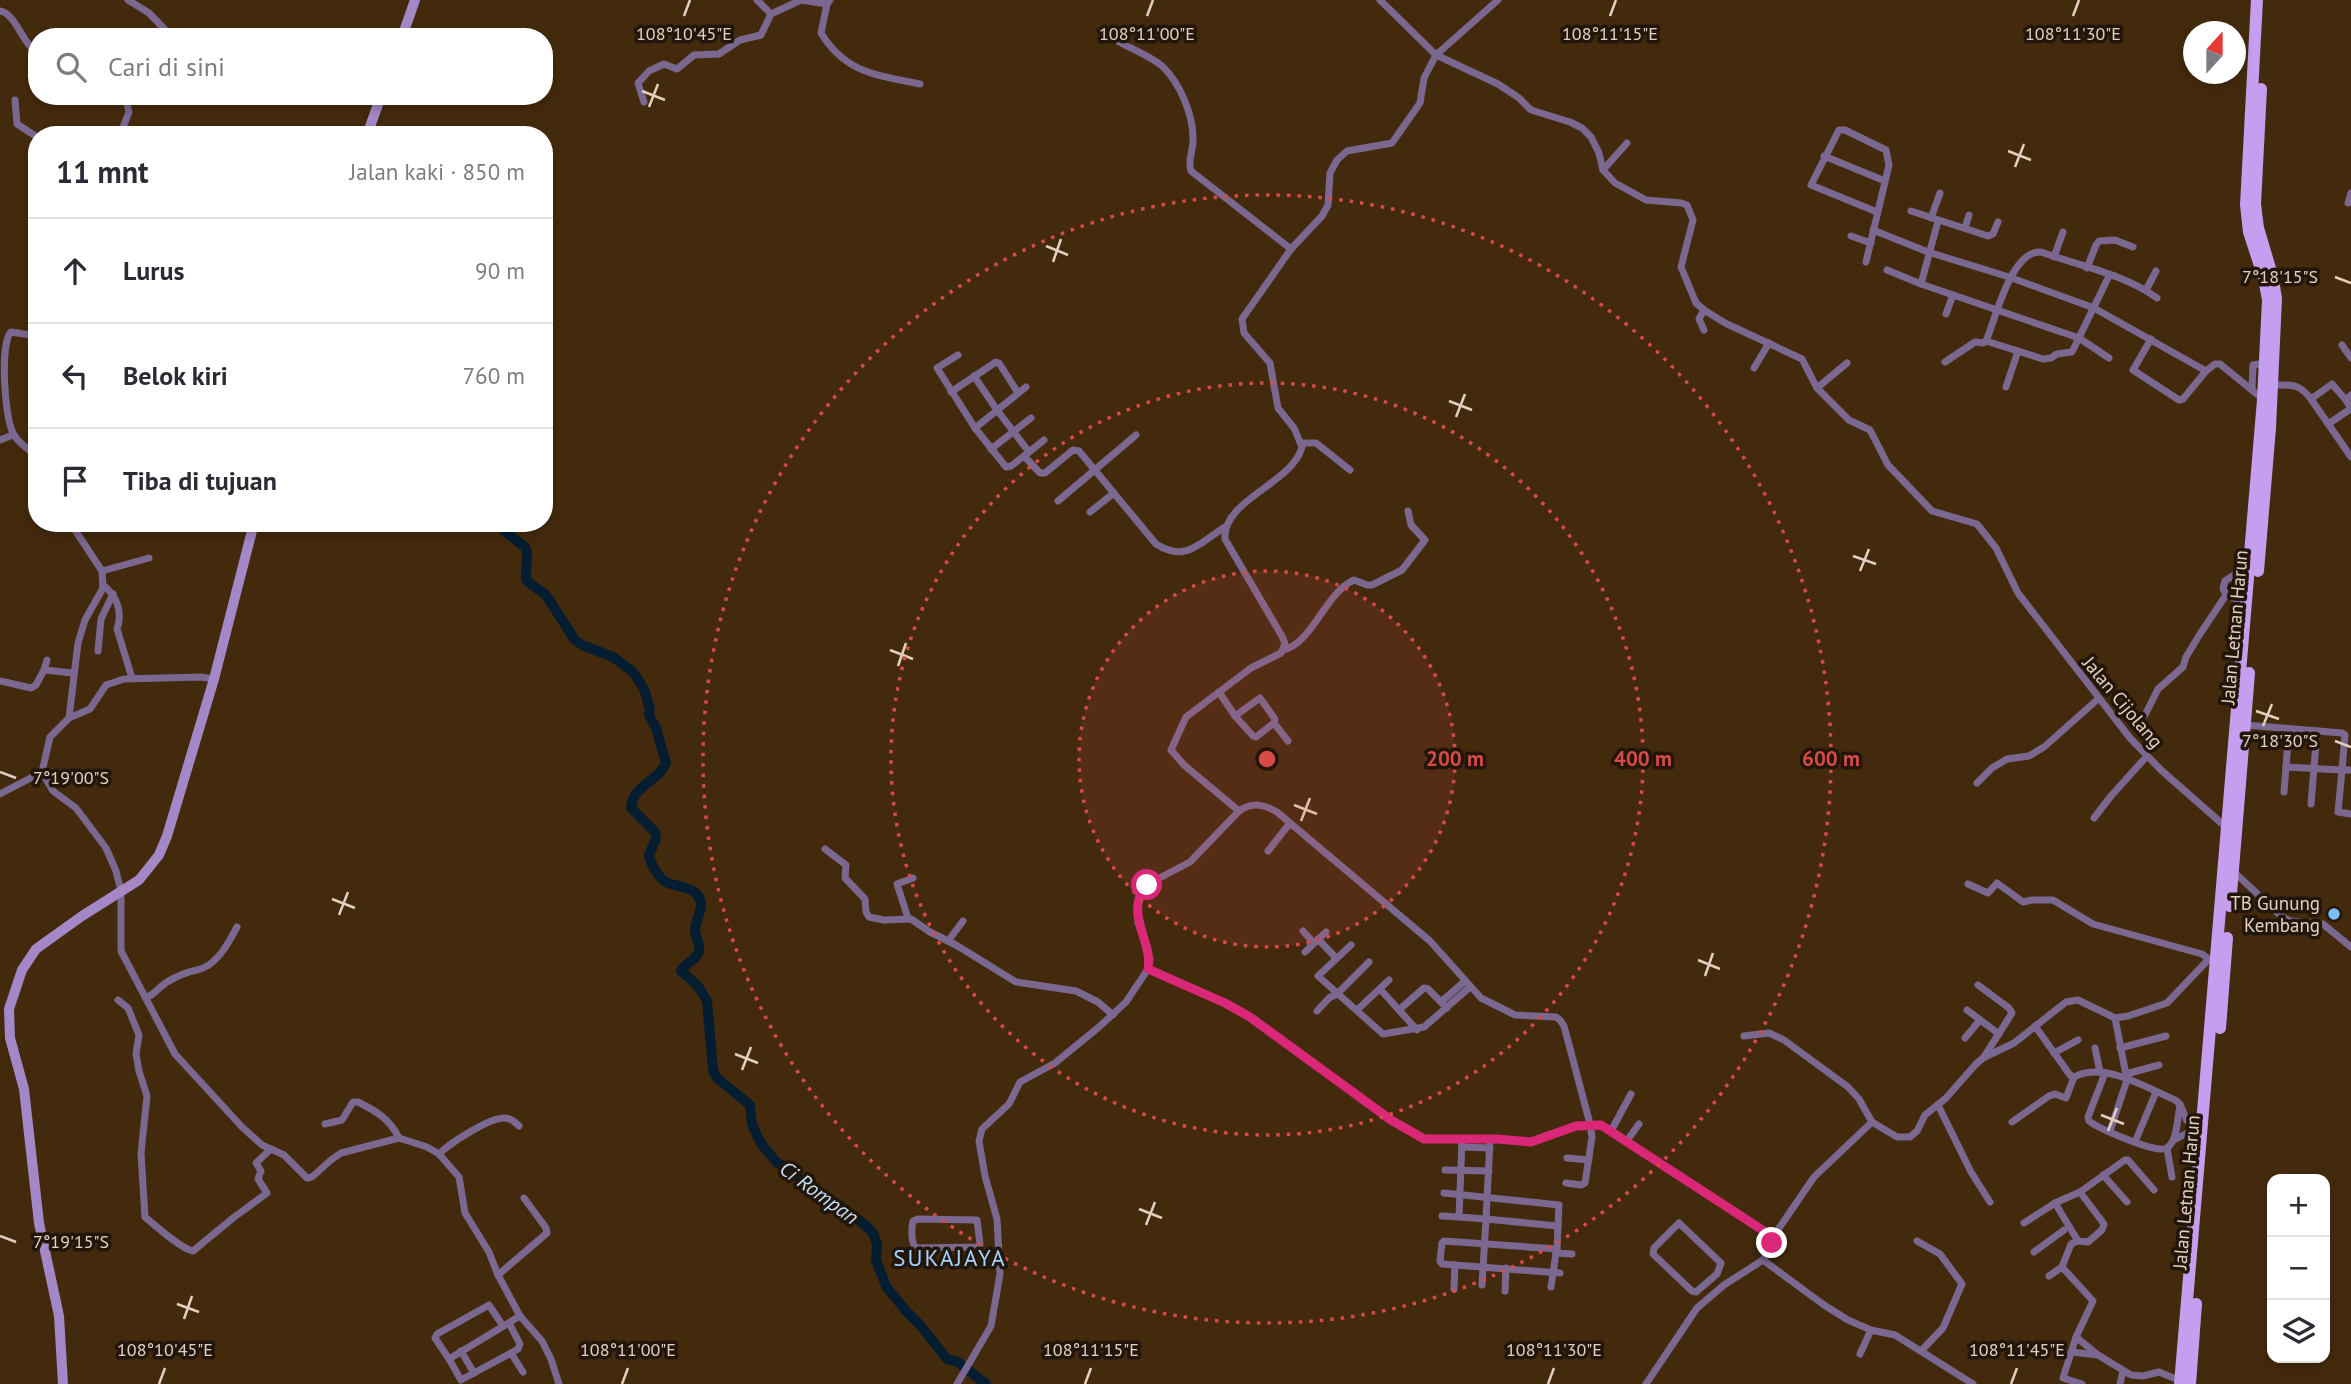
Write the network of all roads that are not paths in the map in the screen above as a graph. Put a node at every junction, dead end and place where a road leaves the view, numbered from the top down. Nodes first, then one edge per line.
1 (128, 0) edge
2 (415, 0) edge
3 (757, 0) edge
4 (1380, 0) edge
5 (1498, 0) edge
6 (2257, 0) edge
7 (2265, 0) edge
8 (829, 2) edge
9 (0, 11) edge
10 (771, 14) junction
11 (163, 28) edge
12 (405, 28) edge
13 (1119, 43) dead end
14 (28, 45) edge
15 (1436, 55) junction
16 (2258, 55) junction
17 (920, 84) dead end
18 (15, 100) dead end
19 (644, 102) dead end
20 (127, 105) edge
21 (378, 105) edge
22 (124, 126) edge
23 (370, 126) edge
24 (28, 131) edge
25 (1626, 143) dead end
26 (1824, 156) junction
27 (1603, 170) junction
28 (1885, 181) junction
29 (2351, 193) edge
30 (1940, 194) dead end
31 (2348, 203) dead end
32 (1911, 211) dead end
33 (1877, 212) junction
34 (1969, 215) dead end
35 (1934, 220) junction
36 (1998, 222) dead end
37 (1965, 228) junction
38 (1873, 230) junction
39 (2063, 232) dead end
40 (1851, 236) dead end
41 (1871, 243) junction
42 (2133, 247) dead end
43 (1291, 249) junction
44 (1928, 252) junction
45 (2054, 257) junction
46 (1866, 262) dead end
47 (2087, 268) junction
48 (1887, 270) dead end
49 (2156, 271) dead end
50 (2109, 276) junction
51 (2010, 277) junction
52 (1920, 284) junction
53 (2146, 290) junction
54 (1953, 295) junction
55 (2157, 298) dead end
56 (2094, 308) junction
57 (1704, 310) junction
58 (1998, 310) junction
59 (1946, 314) dead end
60 (1704, 330) dead end
61 (28, 335) edge
62 (2080, 338) junction
63 (2151, 339) junction
64 (1986, 341) junction
65 (1769, 343) junction
66 (2342, 345) dead end
67 (1, 349) edge
68 (2018, 351) junction
69 (958, 355) dead end
70 (2109, 358) dead end
71 (2351, 358) edge
72 (1945, 362) dead end
73 (1847, 363) dead end
74 (2264, 363) junction
75 (1754, 368) dead end
76 (2206, 371) junction
77 (973, 377) junction
78 (2272, 385) junction
79 (1026, 387) dead end
80 (2006, 387) dead end
81 (1817, 388) junction
82 (2252, 389) junction
83 (951, 392) junction
84 (1018, 393) junction
85 (2348, 398) edge
86 (2311, 399) junction
87 (2267, 401) junction
88 (995, 411) junction
89 (1031, 418) dead end
90 (2328, 424) junction
91 (975, 428) junction
92 (1013, 430) junction
93 (13, 435) junction
94 (1136, 435) dead end
95 (0, 440) edge
96 (1044, 440) dead end
97 (1302, 443) junction
98 (2347, 445) edge
99 (28, 448) edge
100 (991, 449) junction
101 (1027, 454) junction
102 (2351, 457) edge
103 (1350, 470) dead end
104 (1095, 471) junction
105 (1114, 493) junction
106 (1058, 501) dead end
107 (1408, 511) dead end
108 (1090, 512) dead end
109 (1225, 527) junction
110 (76, 532) edge
111 (251, 532) edge
112 (149, 558) dead end
113 (2253, 560) junction
114 (102, 570) junction
115 (103, 585) junction
116 (113, 594) junction
117 (2226, 595) junction
118 (2247, 603) junction
119 (1283, 650) junction
120 (98, 651) dead end
121 (47, 660) dead end
122 (44, 670) junction
123 (73, 673) junction
124 (132, 678) junction
125 (207, 678) junction
126 (0, 681) edge
127 (1219, 692) junction
128 (2098, 699) junction
129 (2145, 715) dead end
130 (1236, 716) junction
131 (69, 718) junction
132 (1274, 723) junction
133 (2245, 725) junction
134 (2289, 729) junction
135 (2317, 731) junction
136 (1288, 741) dead end
137 (2147, 756) junction
138 (2238, 756) junction
139 (2286, 766) junction
140 (2314, 768) junction
141 (2342, 770) junction
142 (2351, 770) edge
143 (43, 772) junction
144 (1977, 783) dead end
145 (2284, 792) dead end
146 (0, 794) edge
147 (2311, 804) dead end
148 (1239, 811) junction
149 (2351, 814) edge
150 (2094, 818) dead end
151 (1290, 823) junction
152 (2228, 829) junction
153 (825, 849) dead end
154 (1268, 851) dead end
155 (2233, 872) junction
156 (913, 878) dead end
157 (1968, 884) dead end
158 (121, 891) junction
159 (2226, 904) junction
160 (908, 918) junction
161 (963, 921) dead end
162 (237, 927) dead end
163 (1303, 931) dead end
164 (1326, 932) dead end
165 (948, 941) junction
166 (1316, 941) junction
167 (1351, 945) dead end
168 (2351, 947) edge
169 (1305, 952) dead end
170 (1336, 958) junction
171 (2213, 959) junction
172 (1369, 962) dead end
173 (1148, 969) junction
174 (1390, 980) dead end
175 (1467, 984) junction
176 (1978, 985) dead end
177 (1380, 989) junction
178 (1337, 994) junction
179 (146, 998) junction
180 (118, 1000) dead end
181 (1444, 1005) junction
182 (1400, 1009) junction
183 (1357, 1010) junction
184 (1967, 1010) dead end
185 (1317, 1011) dead end
186 (1113, 1015) junction
187 (2115, 1018) junction
188 (1980, 1020) junction
189 (2035, 1026) junction
190 (1417, 1030) junction
191 (1999, 1034) junction
192 (1744, 1036) dead end
193 (2166, 1036) dead end
194 (5, 1038) edge
195 (1965, 1038) dead end
196 (2078, 1040) dead end
197 (2095, 1048) dead end
198 (2120, 1048) junction
199 (2054, 1053) junction
200 (1983, 1058) junction
201 (2159, 1065) dead end
202 (2103, 1073) junction
203 (2074, 1077) junction
204 (2129, 1078) junction
205 (2156, 1092) junction
206 (1631, 1094) dead end
207 (2180, 1104) junction
208 (1938, 1105) junction
209 (1872, 1122) junction
210 (2012, 1122) dead end
211 (1639, 1124) dead end
212 (325, 1125) dead end
213 (1590, 1125) junction
214 (519, 1126) dead end
215 (2110, 1130) junction
216 (1611, 1131) junction
217 (2202, 1131) junction
218 (399, 1138) junction
219 (2174, 1140) junction
220 (1626, 1142) junction
221 (2135, 1142) junction
222 (1490, 1143) junction
223 (1462, 1144) junction
224 (2167, 1148) junction
225 (271, 1149) junction
226 (439, 1154) junction
227 (1567, 1158) dead end
228 (1589, 1160) junction
229 (1445, 1170) dead end
230 (1460, 1170) junction
231 (1489, 1171) junction
232 (2103, 1175) junction
233 (2172, 1177) dead end
234 (1566, 1183) dead end
235 (2154, 1190) dead end
236 (2081, 1192) junction
237 (1444, 1193) dead end
238 (1459, 1194) junction
239 (1487, 1196) junction
240 (524, 1198) dead end
241 (1990, 1202) dead end
242 (2127, 1202) dead end
243 (2054, 1203) junction
244 (1442, 1216) dead end
245 (1459, 1217) junction
246 (1486, 1219) junction
247 (2024, 1223) dead end
248 (1558, 1226) junction
249 (2066, 1228) junction
250 (2197, 1228) junction
251 (999, 1233) junction
252 (980, 1234) junction
253 (1773, 1237) junction
254 (1917, 1241) dead end
255 (2075, 1242) junction
256 (1484, 1243) junction
257 (1556, 1251) junction
258 (2034, 1252) dead end
259 (1572, 1254) dead end
260 (1763, 1259) junction
261 (1455, 1265) junction
262 (1482, 1266) junction
263 (2062, 1267) junction
264 (1506, 1268) junction
265 (1557, 1272) junction
266 (1717, 1274) junction
267 (498, 1275) junction
268 (2049, 1276) dead end
269 (1482, 1285) dead end
270 (1724, 1285) junction
271 (1551, 1287) dead end
272 (1454, 1289) dead end
273 (1505, 1291) dead end
274 (520, 1316) junction
275 (506, 1325) junction
276 (1871, 1330) junction
277 (2076, 1337) junction
278 (1922, 1350) junction
279 (461, 1352) junction
280 (2071, 1352) junction
281 (511, 1353) junction
282 (1860, 1354) dead end
283 (2098, 1355) junction
284 (449, 1359) junction
285 (2123, 1371) junction
286 (523, 1372) dead end
287 (474, 1373) junction
288 (463, 1382) edge
289 (2184, 1383) edge
290 (63, 1384) edge
291 (559, 1384) edge
292 (957, 1384) edge
293 (1646, 1384) edge
294 (1973, 1384) edge
295 (2084, 1384) edge
296 (2120, 1384) edge

1 - 11 street
2 - 12 street
3 - 10 street
4 - 15 street
5 - 15 street
6 - 16 main road, Jalan Letnan Harun
7 - 16 main road, Jalan Letnan Harun
8 - 10 street
8 - 17 street
9 - 14 street
10 - 19 street
13 - 43 street
15 - 27 street
15 - 43 street
16 - 74 main road, Jalan Letnan Harun
16 - 78 main road, Jalan Letnan Harun
18 - 24 street
20 - 22 street
21 - 23 street
25 - 27 street
26 - 28 street
26 - 28 street
26 - 33 street
27 - 57 street
28 - 33 street
29 - 31 street
30 - 35 street
32 - 35 street
33 - 38 street
34 - 37 street
35 - 37 street
35 - 44 street
36 - 37 street
38 - 41 street
38 - 44 street
39 - 45 street
40 - 41 street
41 - 46 street
42 - 47 street
43 - 97 street
44 - 51 street
44 - 52 street
45 - 47 street
45 - 51 street
47 - 50 street
48 - 52 street
49 - 53 street
50 - 53 street
50 - 56 street
51 - 56 street
51 - 58 street
52 - 54 street
53 - 55 street
54 - 58 street
54 - 59 street
56 - 62 street
56 - 63 street
57 - 60 street
57 - 65 street, Jalan Cijolang
58 - 62 street
58 - 64 street
61 - 67 street
62 - 68 street
62 - 70 street
63 - 76 street
63 - 76 street
64 - 68 street
64 - 72 street
65 - 75 street
65 - 81 street, Jalan Cijolang
66 - 71 street
67 - 93 street
68 - 80 street
69 - 83 street
73 - 81 street
74 - 82 street
74 - 87 main road, Jalan Letnan Harun
76 - 82 street
77 - 83 street
77 - 84 street
77 - 88 street
78 - 86 street
78 - 87 main road, Jalan Letnan Harun
79 - 84 street
81 - 128 street, Jalan Cijolang
82 - 87 street
83 - 91 street
84 - 88 street
85 - 86 street
85 - 90 street
86 - 90 street
87 - 113 main road, Jalan Letnan Harun
88 - 91 street
88 - 92 street
89 - 92 street
90 - 98 street
91 - 100 street
92 - 100 street
92 - 101 street
93 - 95 street
93 - 99 street
94 - 104 street
96 - 101 street
97 - 103 street
97 - 109 street
98 - 102 street
100 - 101 street
101 - 104 street
104 - 105 street
104 - 106 street
105 - 108 street
105 - 109 street
107 - 119 street
109 - 119 street
110 - 114 street
111 - 125 street
112 - 114 street
113 - 117 street
113 - 118 main road, Jalan Letnan Harun
113 - 133 main road, Jalan Letnan Harun
114 - 115 street
115 - 116 street
115 - 123 street
116 - 120 street
116 - 124 street
117 - 118 street
117 - 129 street
118 - 138 main road, Jalan Letnan Harun
119 - 127 street
121 - 122 street
122 - 123 street
122 - 126 street
123 - 131 street
124 - 125 street
124 - 131 street
125 - 158 street
127 - 130 street
127 - 148 street
128 - 137 street, Jalan Cijolang
128 - 144 street
130 - 132 street
130 - 132 street
131 - 143 street
132 - 136 street
133 - 134 street
133 - 138 main road, Jalan Letnan Harun
134 - 135 street
134 - 139 street
135 - 140 street
135 - 141 street
137 - 150 street
137 - 152 street, Jalan Cijolang
138 - 152 main road, Jalan Letnan Harun
138 - 155 main road, Jalan Letnan Harun
139 - 140 street
139 - 145 street
140 - 141 street
140 - 147 street
141 - 142 street
141 - 149 street
143 - 146 street
143 - 158 street
148 - 151 street
148 - 173 street
151 - 154 street
151 - 175 street
152 - 159 main road, Jalan Letnan Harun
153 - 160 street
155 - 159 main road, Jalan Letnan Harun
155 - 168 street
156 - 160 street
157 - 171 street
158 - 179 street
158 - 194 street
159 - 171 main road, Jalan Letnan Harun
159 - 250 main road, Jalan Letnan Harun
160 - 165 street
161 - 165 street
162 - 179 street
163 - 166 street
164 - 166 street
165 - 186 street
166 - 169 street
166 - 170 street
167 - 170 street
170 - 178 street
171 - 187 street
171 - 217 main road, Jalan Letnan Harun
172 - 178 street
173 - 186 street
173 - 223 street
174 - 177 street
175 - 181 street
175 - 213 street
176 - 191 street
177 - 182 street
177 - 183 street
178 - 183 street
178 - 185 street
179 - 225 street
180 - 225 street
181 - 182 street
181 - 190 street
182 - 190 street
183 - 190 street
184 - 188 street
186 - 251 street
187 - 189 street
187 - 198 street
188 - 191 street
188 - 195 street
189 - 199 street
189 - 200 street
191 - 200 street
192 - 209 street
193 - 198 street
194 - 290 street
196 - 199 street
197 - 202 street
198 - 204 street
199 - 203 street
200 - 208 street
201 - 204 street
202 - 203 street
202 - 204 street
202 - 215 street
203 - 210 street
204 - 205 street
204 - 215 street
205 - 207 street
205 - 221 street
206 - 216 street
207 - 217 street
207 - 219 street
208 - 209 street
208 - 241 street
209 - 253 street
211 - 220 street
212 - 218 street
213 - 216 street
213 - 222 street
213 - 228 street
214 - 226 street
215 - 221 street
216 - 220 street
217 - 219 street
217 - 250 main road, Jalan Letnan Harun
218 - 225 street
218 - 226 street
219 - 224 street
220 - 253 street
221 - 224 street
222 - 223 street
222 - 231 street
223 - 230 street
224 - 233 street
226 - 267 street
227 - 228 street
228 - 234 street
229 - 230 street
230 - 231 street
230 - 238 street
231 - 239 street
232 - 235 street
232 - 236 street
232 - 242 street
236 - 243 street
236 - 255 street
237 - 238 street
238 - 239 street
238 - 245 street
239 - 246 street
239 - 248 street
240 - 267 street
243 - 247 street
243 - 249 street
244 - 245 street
245 - 246 street
246 - 248 street
246 - 256 street
248 - 257 street
249 - 255 street
249 - 258 street
250 - 289 main road
251 - 252 street
251 - 292 street
252 - 252 street
253 - 260 street
254 - 278 street
255 - 263 street
256 - 257 street
256 - 261 street
256 - 262 street
257 - 259 street
257 - 265 street
260 - 270 street
260 - 276 street
261 - 262 street
261 - 272 street
262 - 264 street
262 - 269 street
263 - 268 street
263 - 277 street
264 - 265 street
264 - 273 street
265 - 271 street
266 - 266 street
266 - 270 street
267 - 274 street
270 - 293 street
274 - 275 street
274 - 291 street
275 - 279 street
275 - 281 street
275 - 284 street
276 - 278 street
276 - 282 street
277 - 280 street
277 - 283 street
278 - 294 street
279 - 284 street
279 - 287 street
280 - 283 street
280 - 295 street
281 - 286 street
281 - 287 street
283 - 285 street
284 - 288 street
285 - 289 street
285 - 296 street
287 - 288 street

